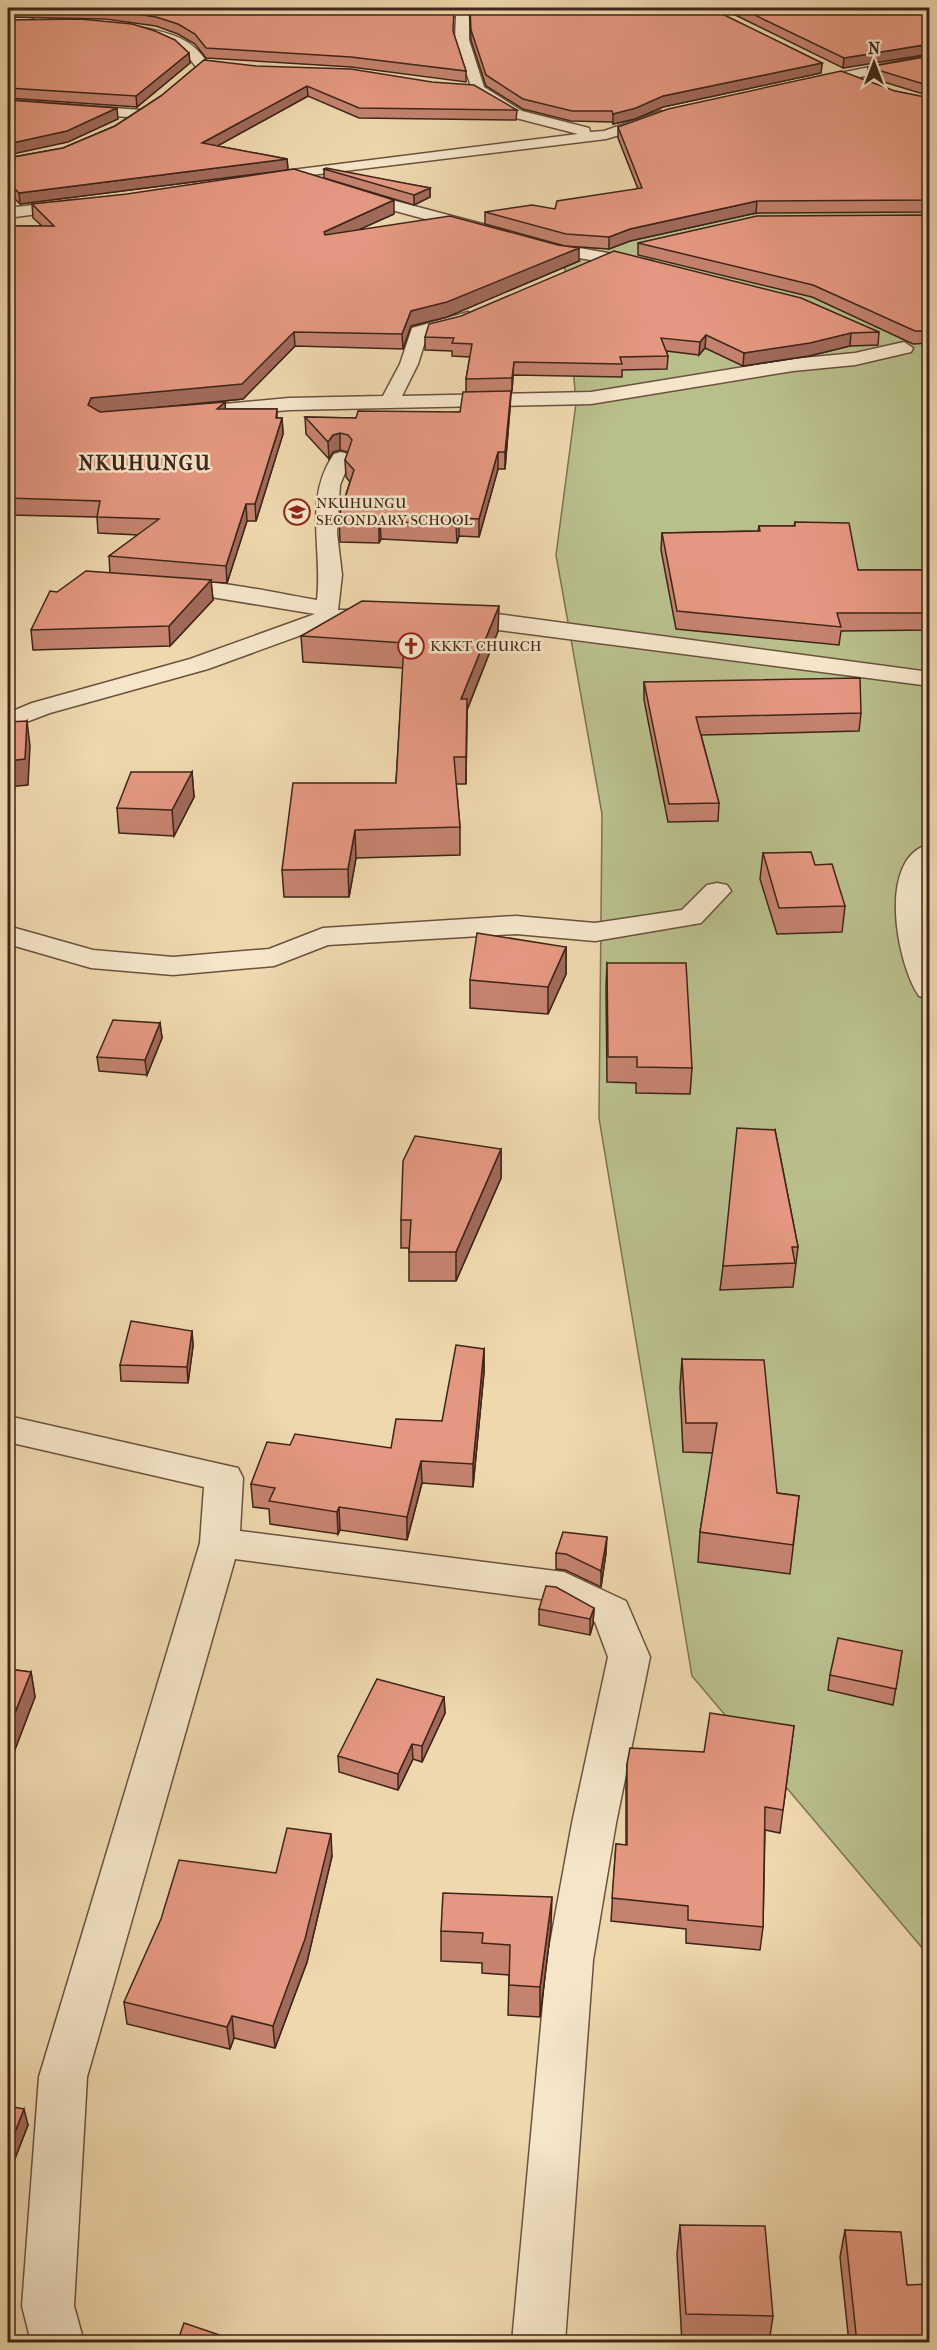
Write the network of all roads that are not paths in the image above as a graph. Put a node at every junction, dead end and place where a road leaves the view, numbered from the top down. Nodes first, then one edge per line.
1 (59, 8) edge
2 (462, 10) edge
3 (393, 11) edge
4 (34, 22) junction
5 (8, 23) edge
6 (57, 23) edge
7 (119, 27) edge
8 (8, 41) edge
9 (930, 59) edge
10 (819, 65) edge
11 (219, 67) edge
12 (840, 75) junction
13 (871, 86) edge
14 (786, 88) edge
15 (8, 104) edge
16 (675, 111) edge
17 (112, 129) edge
18 (606, 135) junction
19 (294, 174) junction
20 (239, 182) edge
21 (88, 203) edge
22 (8, 213) edge
23 (498, 234) edge
24 (520, 241) edge
25 (642, 245) edge
26 (613, 256) junction
27 (659, 268) edge
28 (581, 269) edge
29 (486, 309) edge
30 (882, 338) dead end
31 (390, 401) junction
32 (171, 414) edge
33 (341, 458) dead end
34 (143, 585) edge
35 (326, 614) junction
36 (397, 615) edge
37 (432, 617) edge
38 (930, 679) edge
39 (8, 722) edge
40 (930, 852) edge
41 (717, 891) dead end
42 (8, 935) edge
43 (930, 990) edge
44 (8, 1429) edge
45 (220, 1543) junction
46 (57, 2343) edge
47 (539, 2343) edge

1 - 4 street
2 - 3 street
2 - 18 street
4 - 5 street
4 - 6 street
4 - 8 street
7 - 11 street
9 - 12 street
10 - 12 street
12 - 13 street
12 - 14 street
15 - 17 street
16 - 18 street
18 - 19 street
19 - 20 street
19 - 23 street
21 - 22 street
24 - 26 street
25 - 26 street
26 - 27 street
26 - 28 street
29 - 31 street
30 - 31 street
31 - 32 street
33 - 35 street
34 - 35 street
35 - 36 street
35 - 39 street
37 - 38 street
40 - 43 street
41 - 42 street
44 - 45 street
45 - 46 street
45 - 47 street

